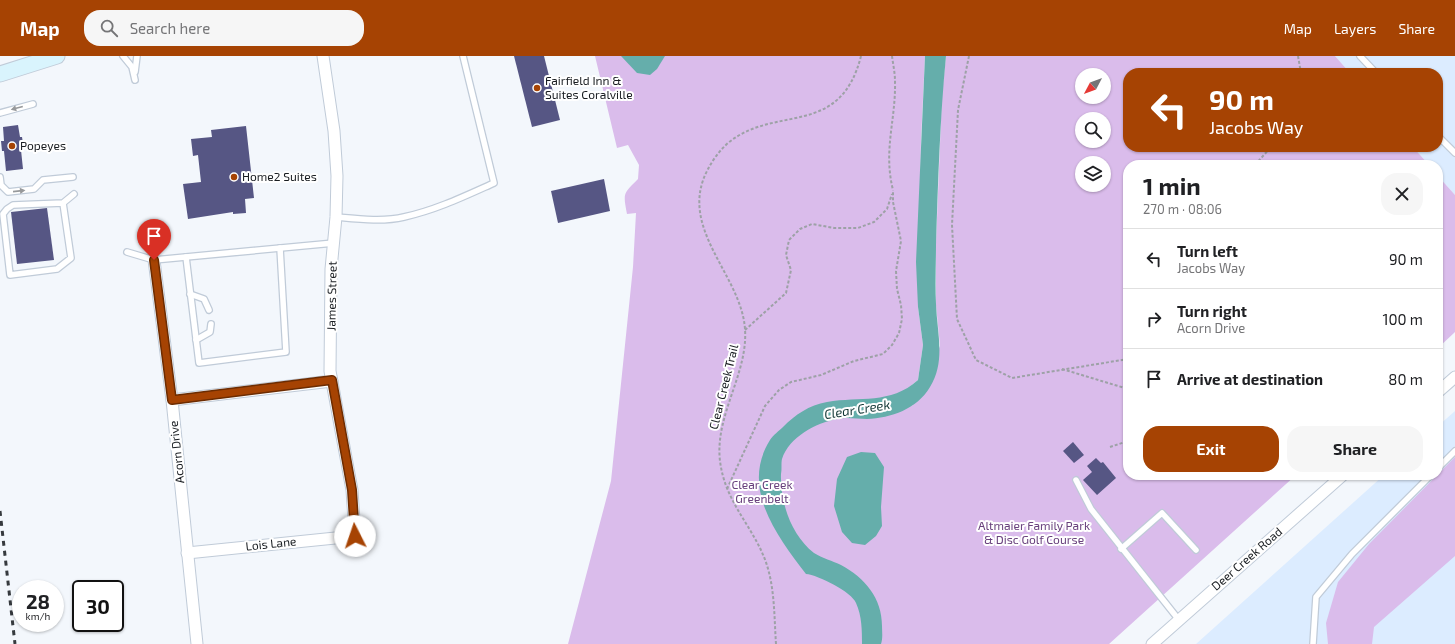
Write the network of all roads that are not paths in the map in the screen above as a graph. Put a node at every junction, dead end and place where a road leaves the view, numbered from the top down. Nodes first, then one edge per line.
1 (57, 56) edge
2 (123, 56) edge
3 (137, 56) edge
4 (323, 56) edge
5 (463, 56) edge
6 (1360, 56) edge
7 (1371, 68) edge
8 (0, 74) edge
9 (33, 104) dead end
10 (0, 113) edge
11 (1443, 141) edge
12 (1455, 153) edge
13 (0, 177) edge
14 (73, 177) dead end
15 (74, 194) dead end
16 (63, 203) junction
17 (336, 217) junction
18 (334, 243) junction
19 (280, 248) junction
20 (127, 252) dead end
21 (186, 257) junction
22 (154, 260) junction
23 (190, 294) junction
24 (209, 310) dead end
25 (211, 324) dead end
26 (196, 340) junction
27 (1455, 377) edge
28 (332, 380) junction
29 (1443, 388) edge
30 (172, 400) junction
31 (1455, 451) edge
32 (1443, 463) edge
33 (1076, 480) dead end
34 (1337, 480) edge
35 (1426, 480) edge
36 (355, 536) joint
37 (1121, 549) junction
38 (1196, 550) dead end
39 (187, 553) junction
40 (1179, 620) junction
41 (197, 644) edge
42 (1152, 644) edge
43 (1313, 644) edge

1 - 8 street
2 - 3 lane
4 - 17 street, James Street
5 - 17 lane
6 - 7 lane
9 -> 10 lane
11 - 12 lane
13 -> 14 lane
15 - 16 lane
16 - 16 lane
17 - 18 street, James Street
18 - 19 lane
18 - 28 street, James Street
19 - 21 lane
19 - 26 lane
20 - 22 lane
21 - 22 lane
21 - 23 lane
22 - 30 street, Acorn Drive
23 - 24 lane
23 - 26 lane
25 - 26 lane
27 - 29 street
28 - 30 street
28 - 36 street, James Street
30 - 39 street, Acorn Drive
31 - 32 lane
33 - 37 lane
34 - 40 street, Deer Creek Road
35 - 43 lane
36 - 39 street, Lois Lane
37 - 38 lane
37 - 40 lane
39 - 41 street, Acorn Drive
40 - 42 street, Deer Creek Road

